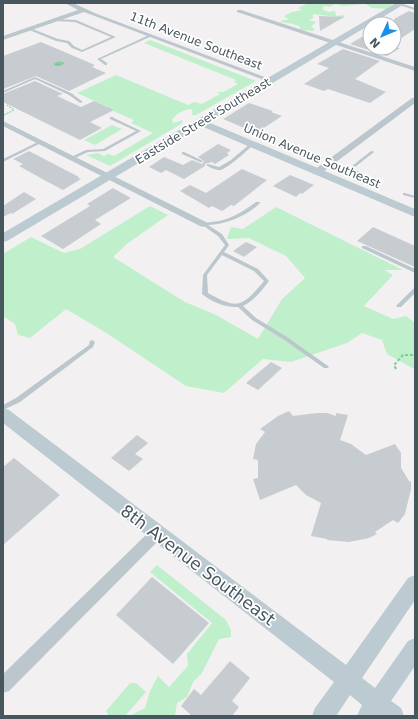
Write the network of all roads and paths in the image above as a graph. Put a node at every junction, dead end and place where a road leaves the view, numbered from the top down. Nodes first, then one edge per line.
1 (68, 3) edge
2 (401, 4) edge
3 (415, 9) edge
4 (84, 10) junction
5 (239, 12) dead end
6 (55, 20) junction
7 (29, 29) junction
8 (150, 36) junction
9 (3, 38) edge
10 (334, 42) junction
11 (63, 62) dead end
12 (59, 64) dead end
13 (106, 64) dead end
14 (415, 69) edge
15 (270, 81) junction
16 (3, 92) edge
17 (415, 100) edge
18 (81, 102) dead end
19 (7, 105) dead end
20 (4, 115) edge
21 (111, 118) dead end
22 (200, 122) junction
23 (3, 123) edge
24 (41, 142) junction
25 (252, 144) junction
26 (372, 152) dead end
27 (183, 153) dead end
28 (72, 158) junction
29 (3, 161) edge
30 (201, 161) dead end
31 (208, 164) dead end
32 (317, 172) junction
33 (108, 176) junction
34 (371, 179) dead end
35 (405, 194) dead end
36 (415, 197) edge
37 (258, 203) dead end
38 (415, 213) edge
39 (203, 224) junction
40 (4, 236) edge
41 (364, 247) dead end
42 (222, 253) junction
43 (415, 271) edge
44 (415, 290) edge
45 (240, 306) junction
46 (399, 306) dead end
47 (92, 342) dead end
48 (415, 355) edge
49 (326, 367) dead end
50 (396, 369) dead end
51 (3, 408) edge
52 (3, 414) edge
53 (157, 532) junction
54 (415, 584) edge
55 (415, 648) edge
56 (348, 680) junction
57 (3, 685) edge
58 (379, 712) edge
59 (324, 716) edge

1 - 4 street, 11th Avenue Southeast
2 - 3 lane
2 - 10 street, Eastside Street Southeast
4 - 6 street
4 - 8 street, 11th Avenue Southeast
5 - 10 street
6 - 7 street
6 - 7 lane
7 - 9 street
8 - 13 lane
8 - 15 street, 11th Avenue Southeast
10 - 14 street
10 - 15 street, Eastside Street Southeast
11 - 12 path
15 - 22 street, Eastside Street Southeast
16 - 18 lane
17 - 32 street
19 - 20 path
21 - 28 lane
22 - 25 street, Union Avenue Southeast
22 - 33 street, Eastside Street Southeast
23 - 24 street
24 - 28 street
24 - 29 lane
25 - 31 lane
25 - 32 street, Union Avenue Southeast
26 - 34 lane
27 - 30 lane
28 - 33 street
32 - 38 street, Union Avenue Southeast
33 - 39 street
33 - 40 street, Eastside Street Southeast
35 - 36 lane
37 - 39 lane
39 - 42 lane
41 - 43 lane
42 - 45 lane
42 - 45 lane
44 - 46 lane
45 - 49 lane
47 - 51 lane
48 - 50 path
52 - 53 street, 8th Avenue Southeast
53 - 56 street, 8th Avenue Southeast
53 - 57 street
54 - 56 street
55 - 58 street
56 - 58 street, 8th Avenue Southeast
56 - 59 street

